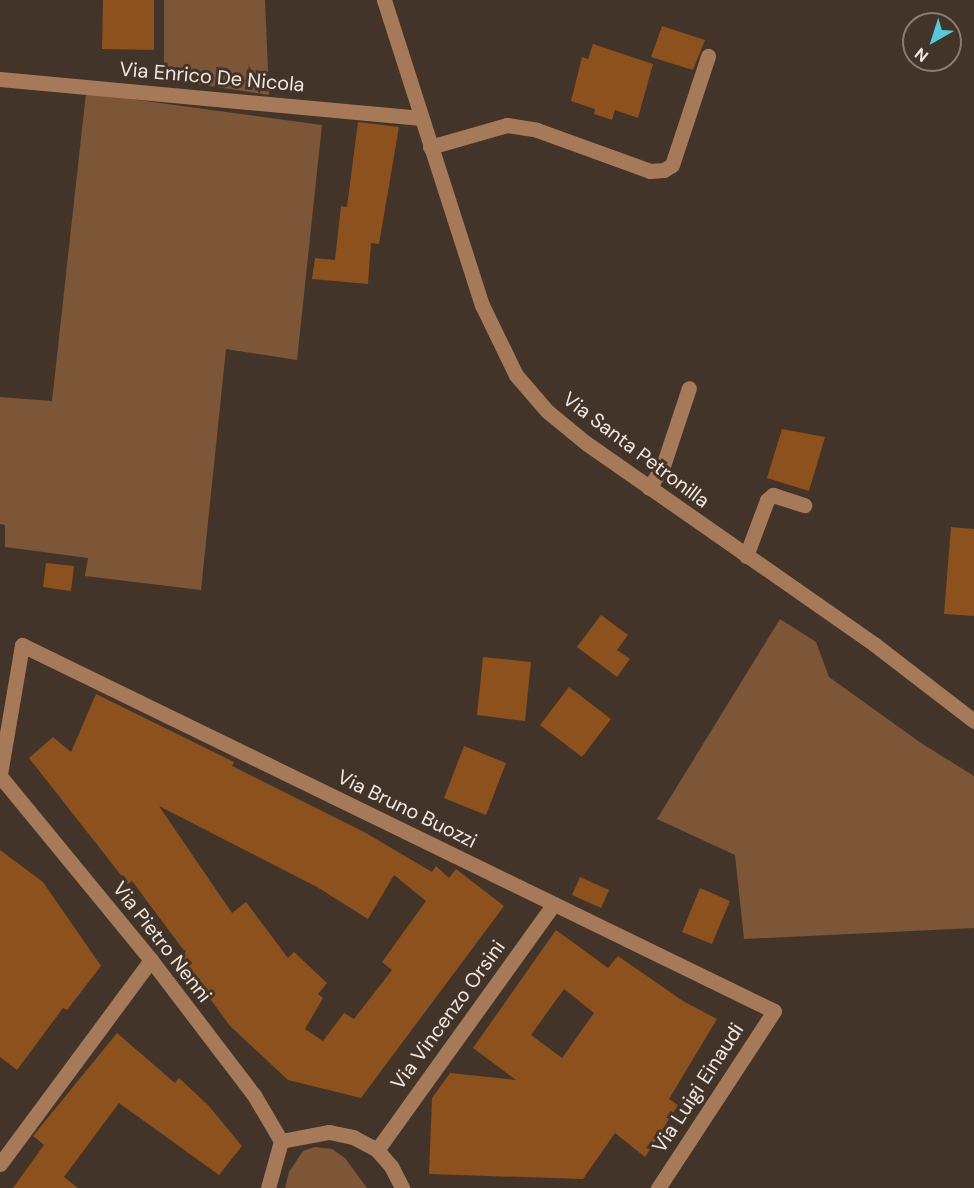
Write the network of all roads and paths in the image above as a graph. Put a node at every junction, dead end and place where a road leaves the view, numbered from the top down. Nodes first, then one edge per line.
1 (384, 0) edge
2 (708, 56) dead end
3 (0, 79) edge
4 (421, 118) junction
5 (430, 147) junction
6 (689, 388) dead end
7 (650, 488) junction
8 (804, 505) dead end
9 (746, 556) junction
10 (974, 721) edge
11 (0, 775) edge
12 (554, 904) junction
13 (151, 960) junction
14 (774, 1011) joint
15 (281, 1141) junction
16 (376, 1150) junction
17 (0, 1164) edge
18 (268, 1188) edge
19 (402, 1188) edge
20 (658, 1188) edge

1 - 4 street, Via Santa Petronilla
2 - 5 street
3 - 4 street, Via Enrico De Nicola
4 - 5 street, Via Santa Petronilla
5 - 7 street, Via Santa Petronilla
6 - 7 street
7 - 9 street, Via Santa Petronilla
8 - 9 street
9 - 10 street, Via Santa Petronilla
11 - 12 street, Via Bruno Buozzi
11 - 13 street, Via Pietro Nenni
12 - 14 street, Via Bruno Buozzi
12 - 16 street, Via Vincenzo Orsini
13 - 15 street, Via Pietro Nenni
13 - 17 street
14 - 20 street, Via Luigi Einaudi
15 - 16 street
15 - 18 street
16 - 19 street

